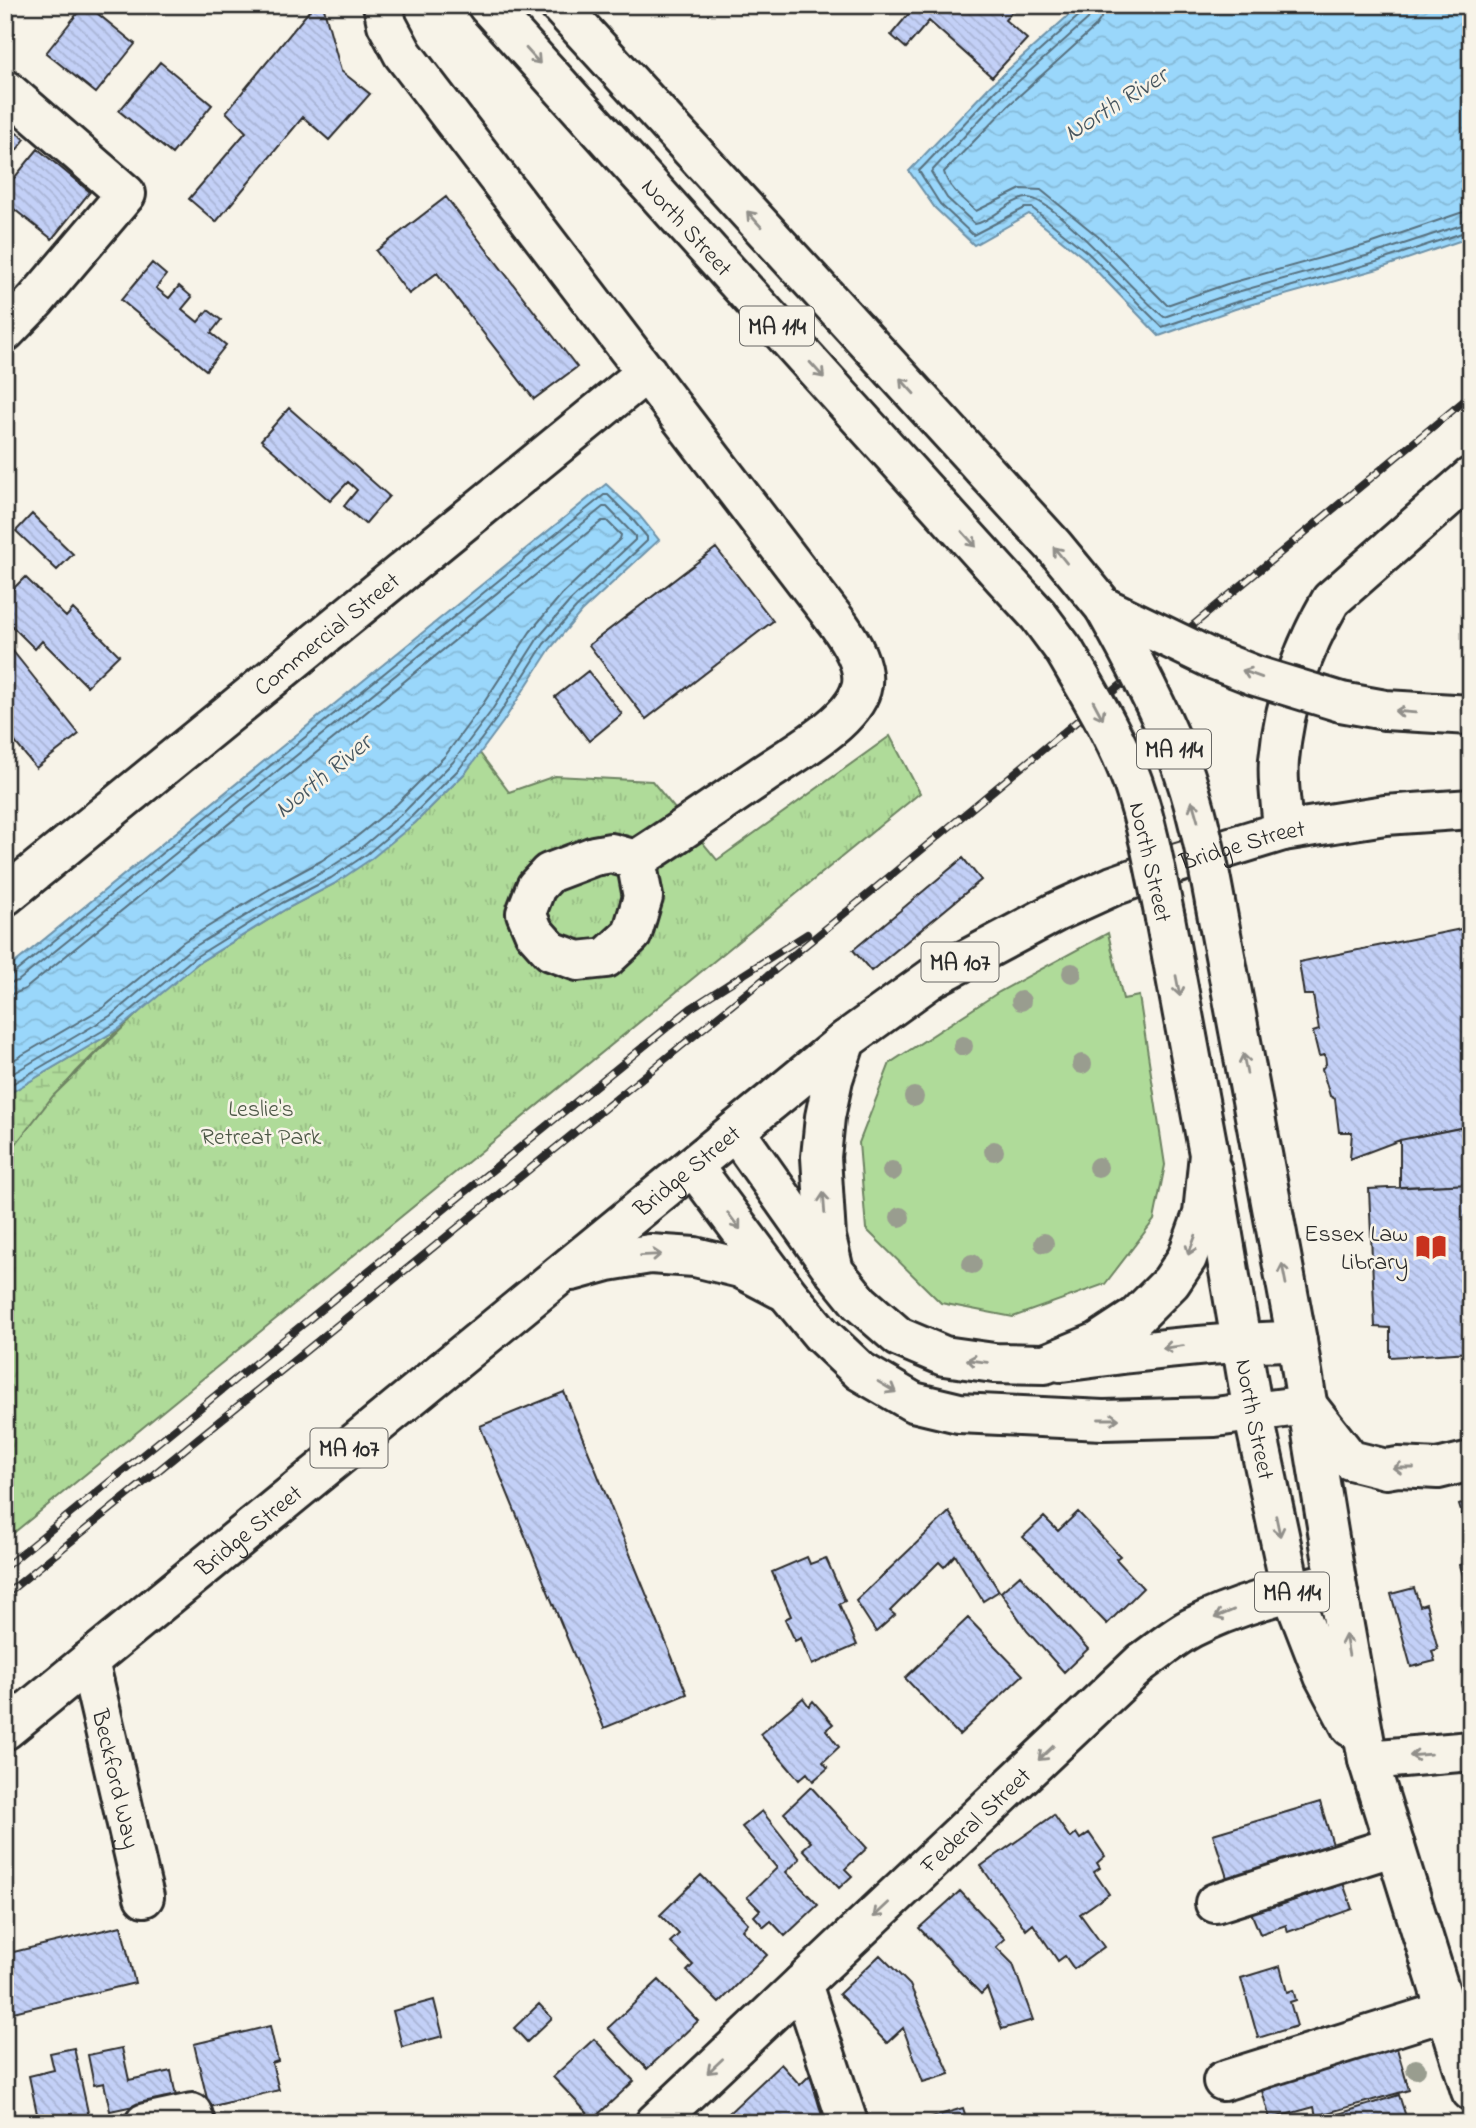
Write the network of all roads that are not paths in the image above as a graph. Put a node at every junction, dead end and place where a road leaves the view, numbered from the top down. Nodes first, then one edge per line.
1 (383, 5) edge
2 (487, 5) edge
3 (559, 5) edge
4 (5, 89) edge
5 (5, 332) edge
6 (647, 372) junction
7 (1471, 477) edge
8 (1104, 607) junction
9 (1471, 715) edge
10 (1471, 809) edge
11 (1283, 831) junction
12 (636, 860) dead end
13 (5, 896) edge
14 (846, 1040) junction
15 (735, 1131) junction
16 (1209, 1154) junction
17 (693, 1166) junction
18 (834, 1270) junction
19 (560, 1275) junction
20 (788, 1294) junction
21 (1241, 1341) junction
22 (1297, 1341) junction
23 (1045, 1364) junction
24 (1307, 1405) junction
25 (1253, 1412) junction
26 (1471, 1461) edge
27 (1336, 1581) junction
28 (1291, 1591) junction
29 (89, 1661) junction
30 (5, 1730) edge
31 (1471, 1751) edge
32 (1368, 1760) junction
33 (1395, 1846) junction
34 (144, 1896) dead end
35 (1214, 1903) dead end
36 (802, 1984) junction
37 (1446, 2011) junction
38 (1223, 2081) dead end
39 (1471, 2091) edge
40 (193, 2118) edge
41 (145, 2123) edge
42 (655, 2123) edge
43 (848, 2123) edge

1 - 6 main road
2 -> 16 main road, North Street / MA 114, bridge
8 -> 3 main road, North Street / MA 114
4 - 5 main road
6 - 12 main road
6 - 13 main road, Commercial Street
7 - 11 main road
9 -> 8 main road, bridge
22 -> 8 main road, North Street / MA 114, bridge
10 - 11 main road, Bridge Street / MA 107
11 - 14 main road, Bridge Street / MA 107
14 - 15 main road, Bridge Street / MA 107
18 -> 14 main road
15 - 17 main road, Bridge Street / MA 107
15 - 18 main road
16 - 21 main road, North Street / MA 114
16 -> 23 main road
17 - 19 main road, Bridge Street / MA 107
17 -> 20 main road
23 -> 18 main road
19 -> 20 main road
19 - 29 main road, Bridge Street / MA 107
20 -> 25 main road
21 - 22 main road
21 -> 23 main road
21 - 25 main road, North Street / MA 114
22 - 24 main road, North Street / MA 114
24 - 25 main road
26 -> 24 main road
24 - 27 main road, North Street / MA 114
25 -> 28 main road, North Street / MA 114
27 - 28 main road, Federal Street
32 -> 27 main road, North Street / MA 114
28 - 32 main road, North Street / MA 114
28 -> 36 main road, Federal Street
29 - 30 main road, Bridge Street / MA 107
29 - 34 main road, Beckford Way
31 -> 32 main road
32 - 33 main road, North Street / MA 114
33 - 35 main road
33 - 37 main road, North Street / MA 114
36 -> 42 main road, Federal Street
36 - 43 main road
37 - 38 main road
37 - 39 main road, North Street / MA 114
40 - 41 main road

